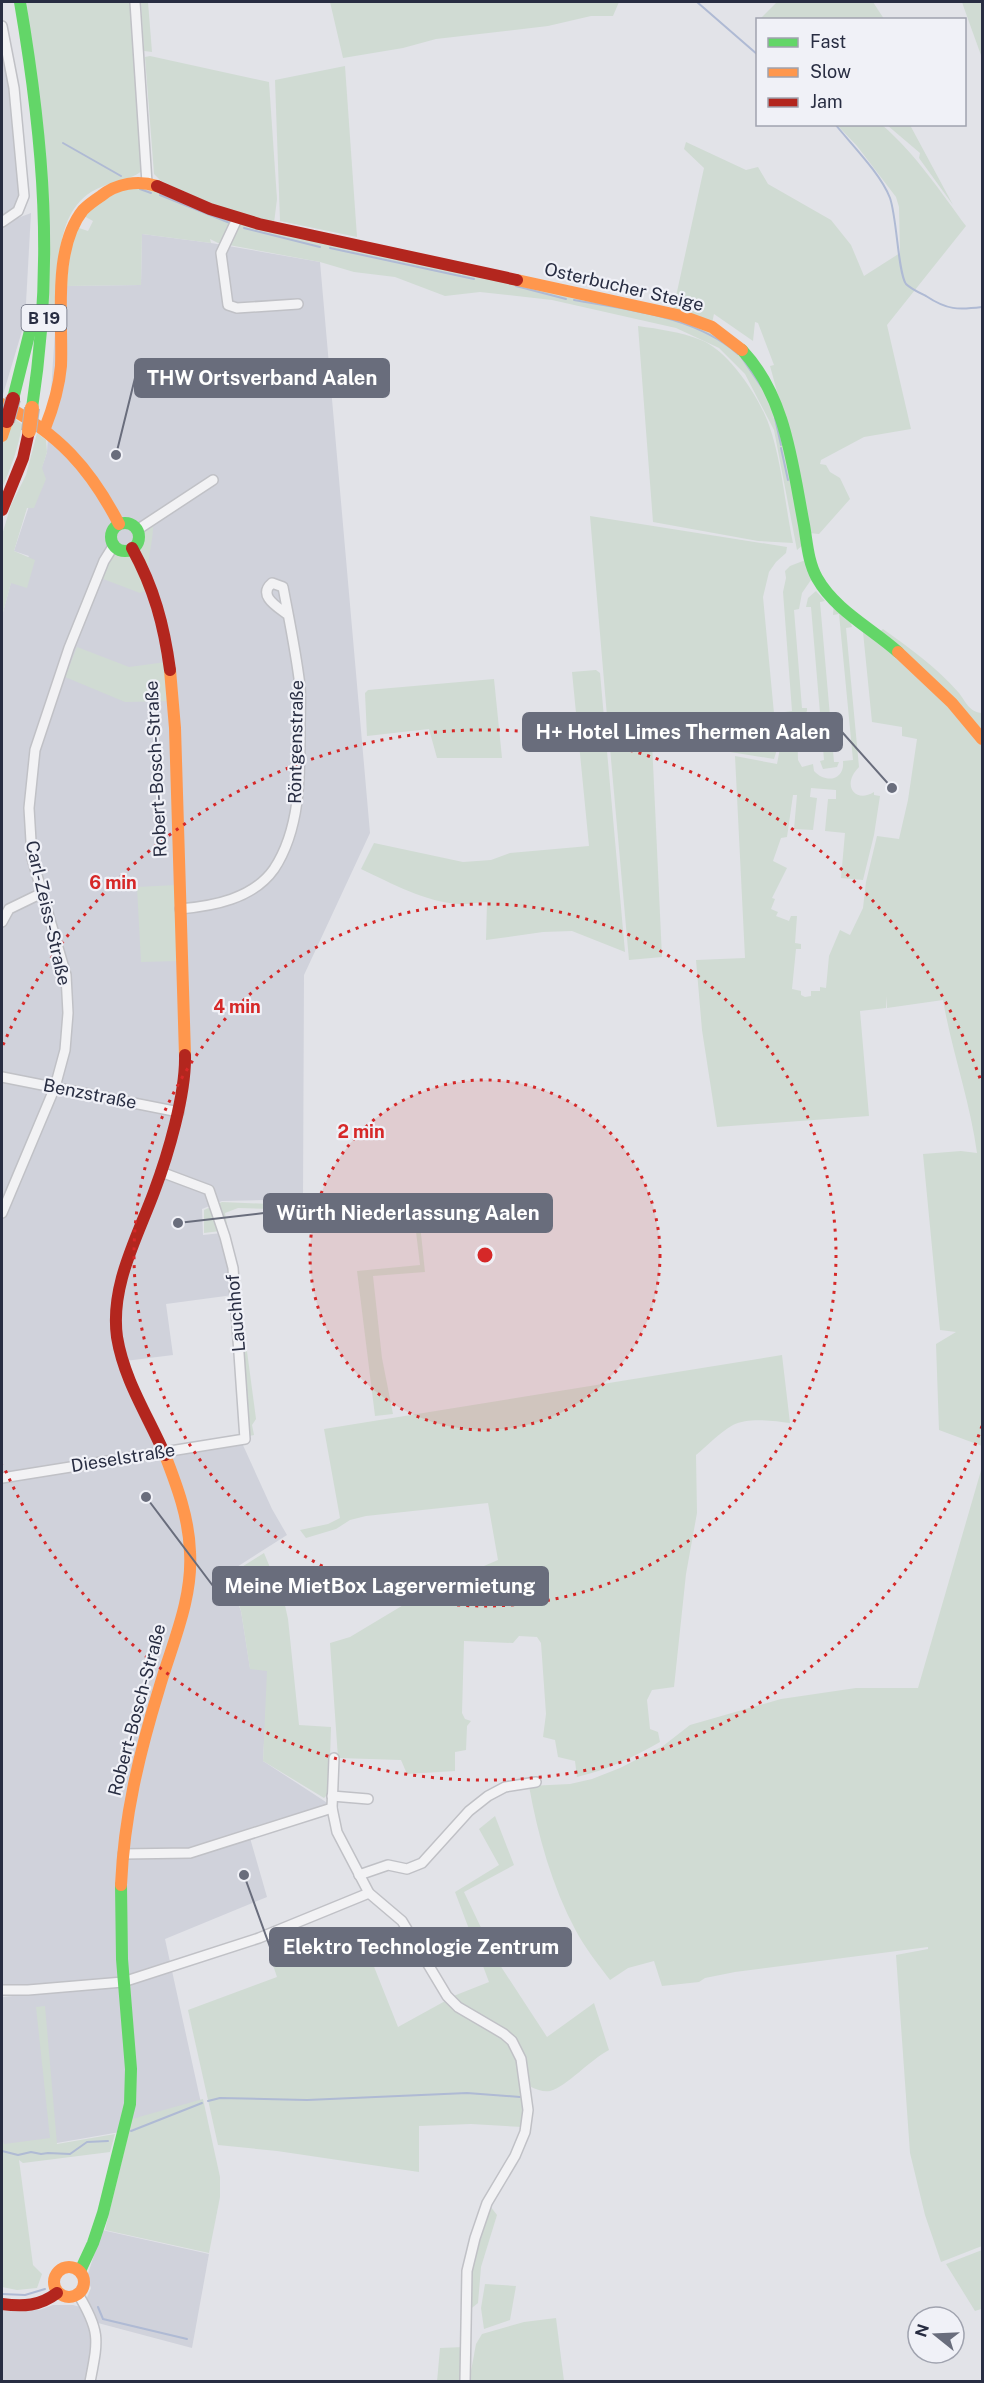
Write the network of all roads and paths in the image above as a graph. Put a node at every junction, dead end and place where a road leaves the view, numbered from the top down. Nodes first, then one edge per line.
1 (20, 2) edge
2 (135, 2) edge
3 (2, 26) edge
4 (147, 183) junction
5 (237, 219) junction
6 (2, 222) edge
7 (45, 227) junction
8 (298, 304) dead end
9 (7, 402) edge
10 (45, 428) junction
11 (2, 436) edge
12 (213, 480) dead end
13 (15, 481) junction
14 (2, 501) edge
15 (2, 510) edge
16 (119, 524) junction
17 (137, 530) junction
18 (114, 545) junction
19 (132, 548) junction
20 (288, 615) dead end
21 (982, 739) edge
22 (42, 893) junction
23 (180, 909) junction
24 (2, 922) edge
25 (2, 1077) edge
26 (55, 1087) junction
27 (178, 1112) junction
28 (161, 1172) junction
29 (2, 1213) edge
30 (245, 1439) joint
31 (163, 1451) junction
32 (2, 1478) edge
33 (334, 1758) dead end
34 (536, 1782) dead end
35 (332, 1796) junction
36 (368, 1799) dead end
37 (332, 1808) junction
38 (123, 1854) junction
39 (359, 1875) junction
40 (369, 1893) junction
41 (123, 1982) junction
42 (2, 1990) edge
43 (80, 2271) junction
44 (57, 2293) junction
45 (78, 2294) junction
46 (2, 2304) edge
47 (90, 2382) edge
48 (465, 2382) edge

1 - 7 main road, B 19
2 - 4 street
3 - 6 street
4 - 5 main road, Osterbucher Steige
4 - 10 main road
5 - 8 street
5 - 21 main road, Osterbucher Steige
7 - 9 main road, B 19
7 - 13 main road, B 19, bridge
9 - 10 main road
9 - 11 main road, B 19, bridge
10 - 16 main road
12 - 17 street
13 - 14 main road, B 19
13 - 15 main road, B 19
16 - 17 main road
16 - 18 main road
17 - 19 main road
18 - 19 main road
18 - 22 street, Carl-Zeiss-Straße
19 - 23 main road, Robert-Bosch-Straße
20 - 23 street, Röntgenstraße
22 - 24 street
22 - 26 street, Carl-Zeiss-Straße
23 - 27 main road, Robert-Bosch-Straße
25 - 26 street, Benzstraße
26 - 27 street, Benzstraße
26 - 29 street, Carl-Zeiss-Straße
27 - 28 main road, Robert-Bosch-Straße
28 - 30 street, Lauchhof
28 - 31 main road, Robert-Bosch-Straße
30 - 31 street, Dieselstraße
31 - 32 street, Dieselstraße
31 - 38 main road, Robert-Bosch-Straße
33 - 35 street
34 - 39 street
35 - 36 street
35 - 37 street
37 - 38 street
37 - 39 street
38 - 41 main road, Robert-Bosch-Straße
39 - 40 street
40 - 41 street
40 - 48 street
41 - 42 street
41 - 43 main road, Robert-Bosch-Straße
43 - 44 main road
43 - 45 main road, Robert-Bosch-Straße
44 - 45 main road
44 - 46 main road
45 - 47 street

